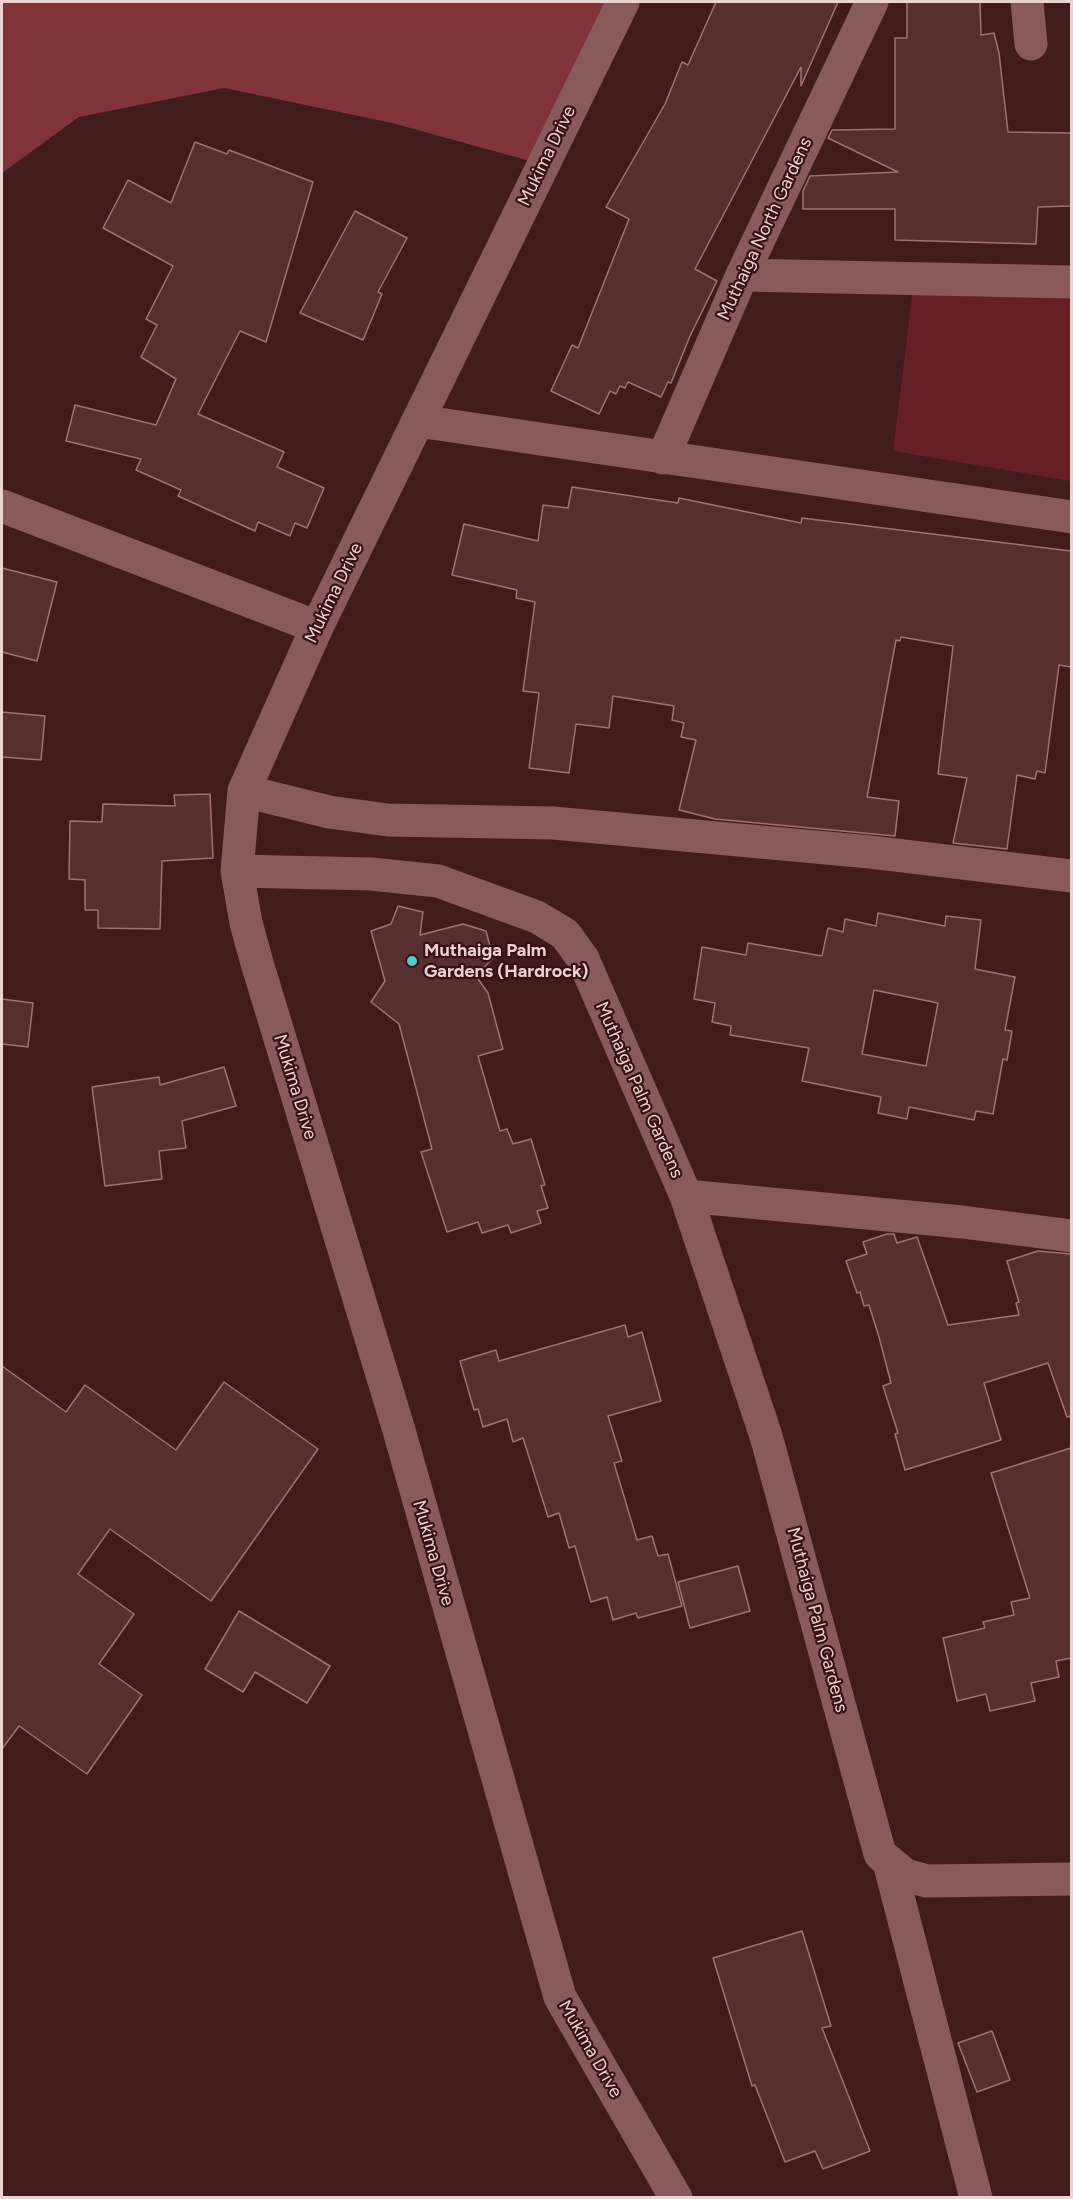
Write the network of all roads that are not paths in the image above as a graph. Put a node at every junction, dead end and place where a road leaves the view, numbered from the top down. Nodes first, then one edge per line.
1 (623, 2) edge
2 (872, 2) edge
3 (1027, 2) edge
4 (1030, 44) dead end
5 (742, 275) junction
6 (1071, 282) edge
7 (418, 421) junction
8 (663, 458) junction
9 (2, 506) edge
10 (1071, 517) edge
11 (317, 627) junction
12 (244, 791) junction
13 (237, 871) junction
14 (1071, 876) edge
15 (686, 1196) junction
16 (1071, 1236) edge
17 (889, 1862) junction
18 (1071, 1879) edge
19 (676, 2198) edge
20 (976, 2198) edge

1 - 7 street, Mukima Drive
2 - 5 street, Muthaiga North Gardens
3 - 4 street
5 - 6 street
5 - 8 street, Muthaiga North Gardens
7 - 8 street
7 - 11 street, Mukima Drive
8 - 10 street
9 - 11 street
11 - 12 street, Mukima Drive
12 - 13 street, Mukima Drive
12 - 14 street
13 - 15 street, Muthaiga Palm Gardens
13 - 19 street, Mukima Drive
15 - 16 street, Muthaiga Palm Gardens
15 - 17 street, Muthaiga Palm Gardens
17 - 18 street
17 - 20 street, Muthaiga Palm Gardens

